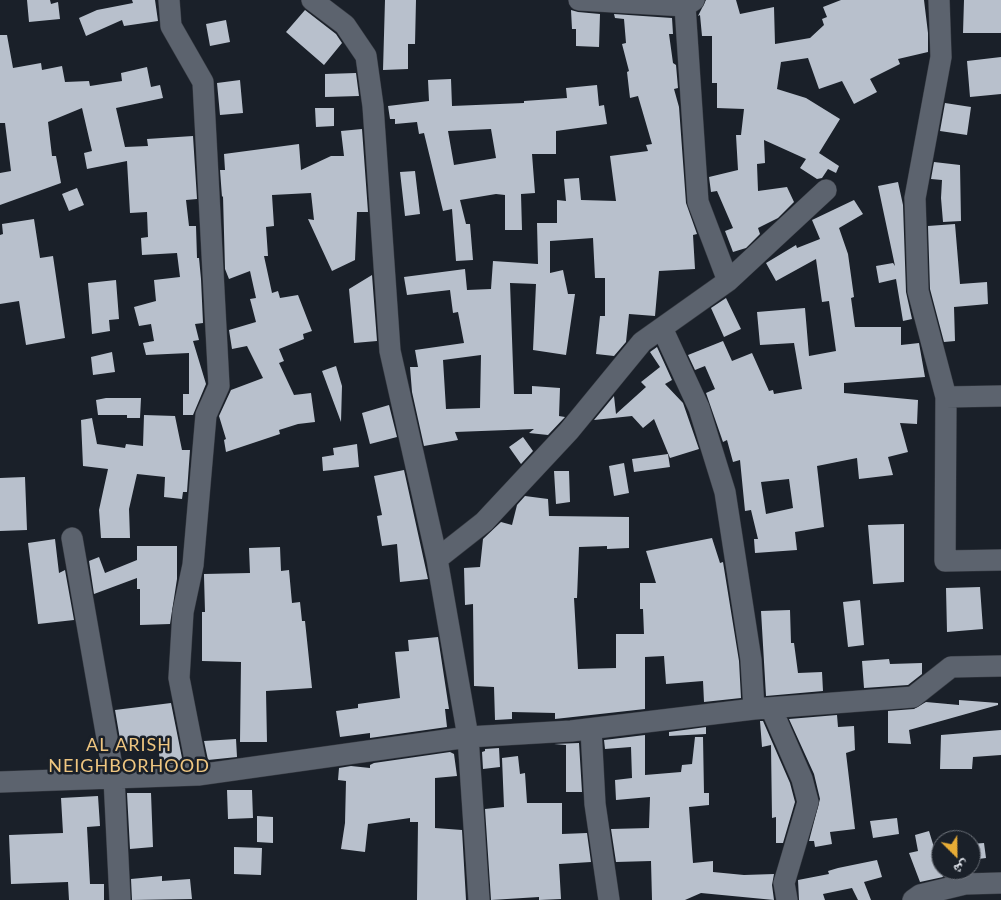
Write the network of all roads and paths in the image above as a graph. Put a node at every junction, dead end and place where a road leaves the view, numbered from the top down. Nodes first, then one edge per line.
1 (169, 0) edge
2 (312, 0) edge
3 (579, 0) edge
4 (939, 0) edge
5 (617, 1) edge
6 (689, 3) edge
7 (826, 190) dead end
8 (728, 281) junction
9 (662, 328) junction
10 (1001, 396) edge
11 (946, 397) junction
12 (72, 538) dead end
13 (437, 559) junction
14 (1001, 560) edge
15 (1001, 666) edge
16 (762, 708) junction
17 (591, 729) junction
18 (468, 737) junction
19 (198, 775) junction
20 (114, 778) junction
21 (0, 782) edge
22 (1001, 883) edge
23 (120, 900) edge
24 (479, 900) edge
25 (609, 900) edge
26 (787, 900) edge
27 (913, 900) edge

1 - 19 street
2 - 13 street
3 - 5 street
4 - 11 street
5 - 6 street
6 - 8 street
7 - 8 street
8 - 9 street
9 - 13 street
9 - 16 street
10 - 11 street
11 - 14 street
12 - 20 street
13 - 18 street
15 - 16 street
16 - 17 street
16 - 26 street
17 - 18 street
17 - 25 street
18 - 19 street
18 - 24 street
19 - 20 street
20 - 21 street
20 - 23 street
22 - 27 street

